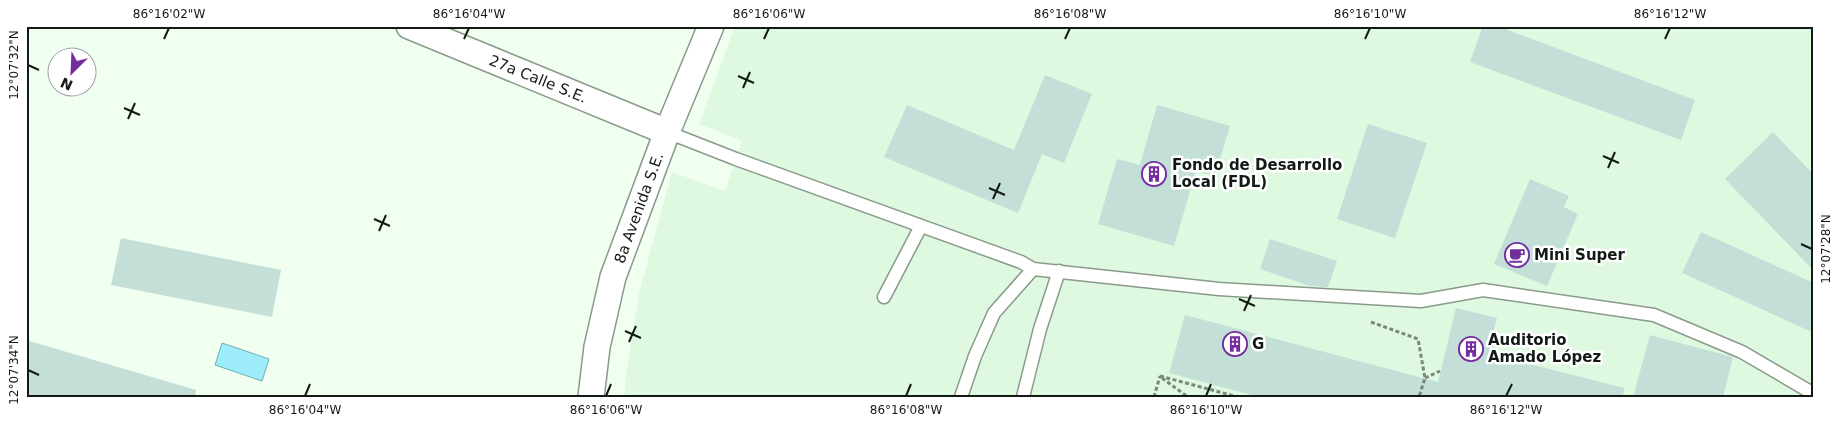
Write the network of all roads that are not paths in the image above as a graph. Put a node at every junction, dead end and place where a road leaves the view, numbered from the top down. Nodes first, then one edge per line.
1 (409, 26) edge
2 (710, 26) edge
3 (667, 132) junction
4 (921, 226) junction
5 (1033, 269) junction
6 (1059, 271) junction
7 (884, 297) dead end
8 (1814, 394) edge
9 (591, 397) edge
10 (961, 397) edge
11 (1023, 397) edge

1 - 3 street, 27a Calle S.E.
2 - 3 street, 8a Avenida S.E.
3 - 4 lane
3 - 9 street, 8a Avenida S.E.
4 - 5 lane
4 - 7 lane
5 - 6 lane
5 - 10 lane
6 - 8 lane
6 - 11 lane

